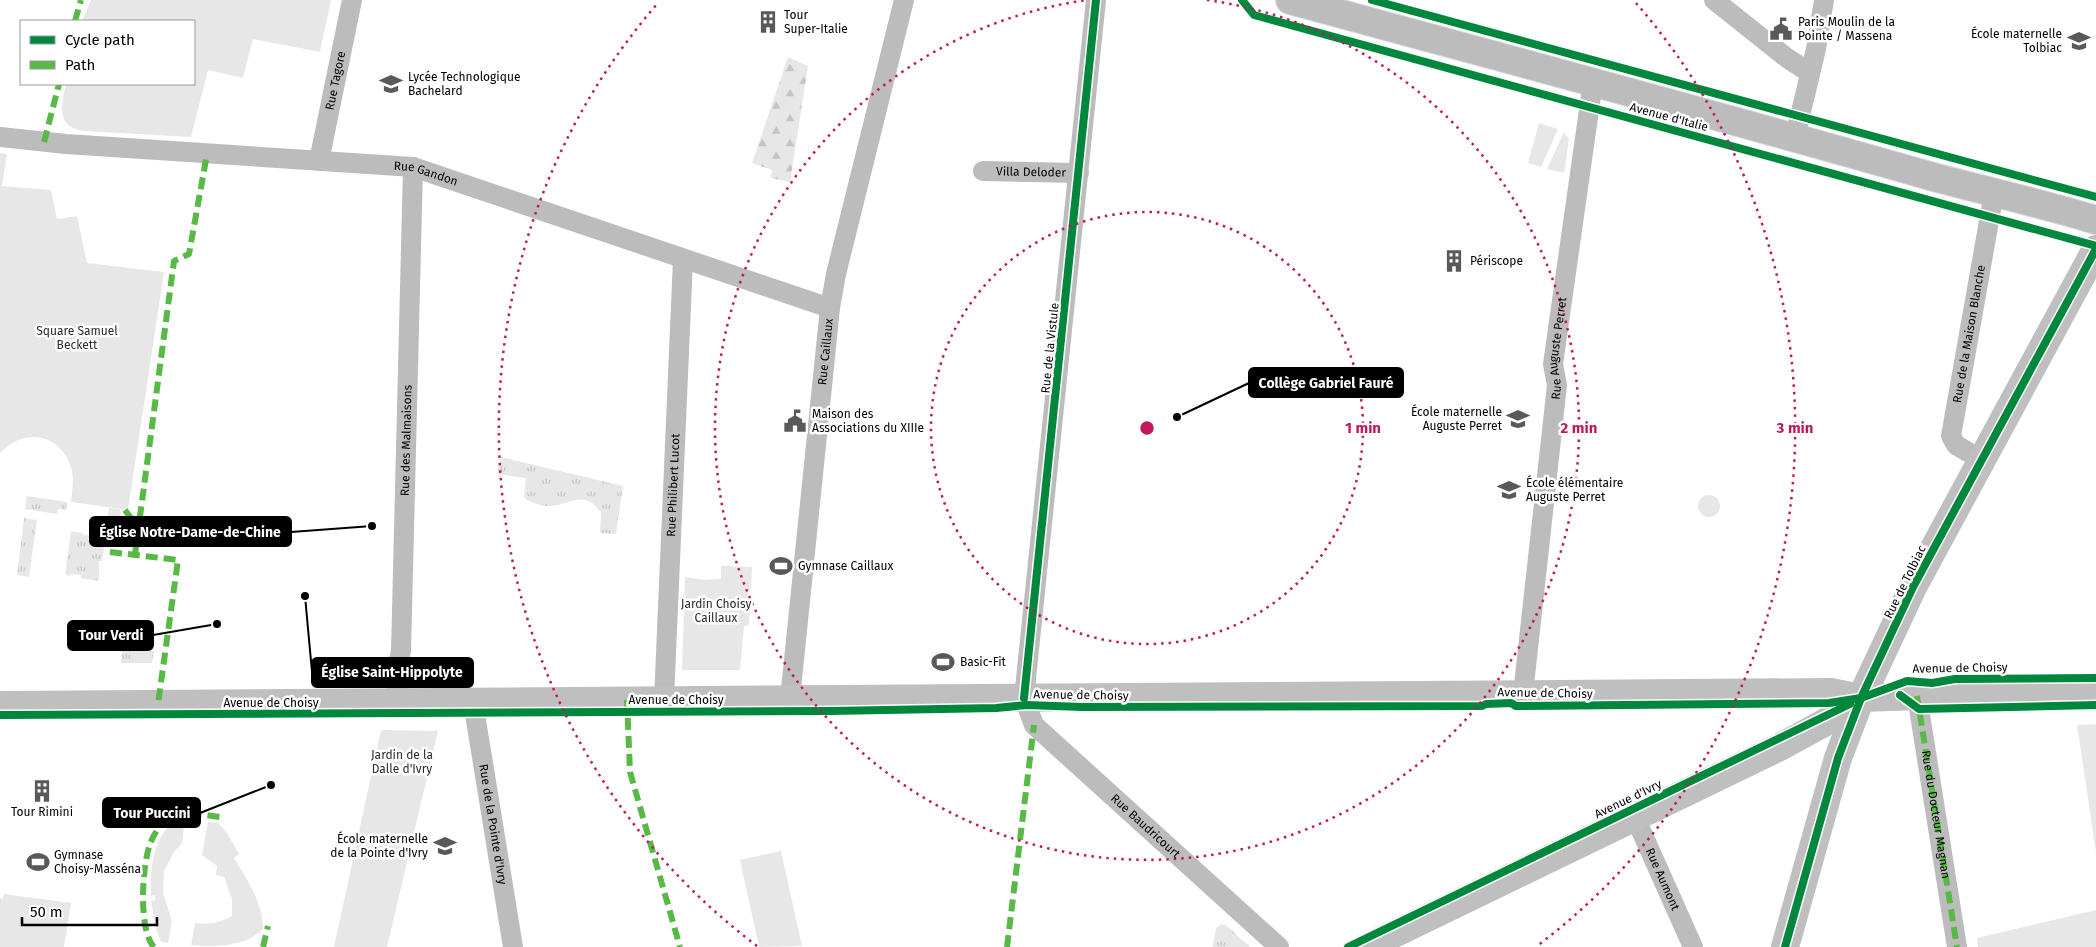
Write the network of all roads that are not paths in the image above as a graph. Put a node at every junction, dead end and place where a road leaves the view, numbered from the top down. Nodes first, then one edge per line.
1 (352, 0) edge
2 (904, 0) edge
3 (1096, 0) edge
4 (1290, 0) edge
5 (1714, 0) edge
6 (1824, 0) edge
7 (1810, 73) junction
8 (1593, 82) junction
9 (0, 137) edge
10 (1795, 137) junction
11 (319, 160) junction
12 (413, 167) junction
13 (983, 171) dead end
14 (1079, 173) junction
15 (1994, 193) junction
16 (2096, 220) edge
17 (2096, 249) edge
18 (683, 259) junction
19 (830, 308) junction
20 (1982, 460) junction
21 (2096, 689) edge
22 (1523, 694) junction
23 (1917, 696) junction
24 (1024, 698) junction
25 (1861, 698) junction
26 (790, 699) junction
27 (664, 700) junction
28 (397, 702) junction
29 (473, 702) junction
30 (0, 704) edge
31 (1635, 817) junction
32 (513, 947) edge
33 (1279, 947) edge
34 (1367, 947) edge
35 (1693, 947) edge
36 (1785, 947) edge
37 (1957, 947) edge

1 - 11 street, Rue Tagore
2 - 19 street, Rue Caillaux
3 - 14 street, Rue de la Vistule
4 - 8 main road, Avenue d'Italie
5 - 7 street
6 - 7 street
7 - 10 street
8 - 10 main road, Avenue d'Italie
8 - 22 street, Rue Auguste Perret
9 - 11 street, Rue Gandon
10 - 15 main road, Avenue d'Italie
11 - 12 street, Rue Gandon
12 - 18 street, Rue Gandon
12 - 28 street, Rue des Malmaisons
13 - 14 street, Villa Deloder
14 - 24 street, Rue de la Vistule
15 - 16 main road, Avenue d'Italie
15 - 20 street, Rue de la Maison Blanche
17 - 20 main road, Rue de Tolbiac
18 - 19 street, Rue Gandon
18 - 27 street, Rue Philibert Lucot
19 - 26 street, Rue Caillaux
20 - 25 main road, Rue de Tolbiac
21 - 23 main road, Avenue de Choisy
22 - 24 main road, Avenue de Choisy
22 - 25 main road, Avenue de Choisy
23 - 25 main road, Avenue de Choisy
23 - 37 street, Rue du Docteur Magnan
24 - 26 main road, Avenue de Choisy
24 - 33 street, Rue Baudricourt
25 - 31 main road, Avenue d'Ivry
25 - 36 main road, Rue de Tolbiac
26 - 27 main road, Avenue de Choisy
27 - 29 main road, Avenue de Choisy
28 - 29 main road, Avenue de Choisy
28 - 30 main road, Avenue de Choisy
29 - 32 street, Rue de la Pointe d'Ivry
31 - 34 main road, Avenue d'Ivry
31 - 35 street, Rue Aumont

